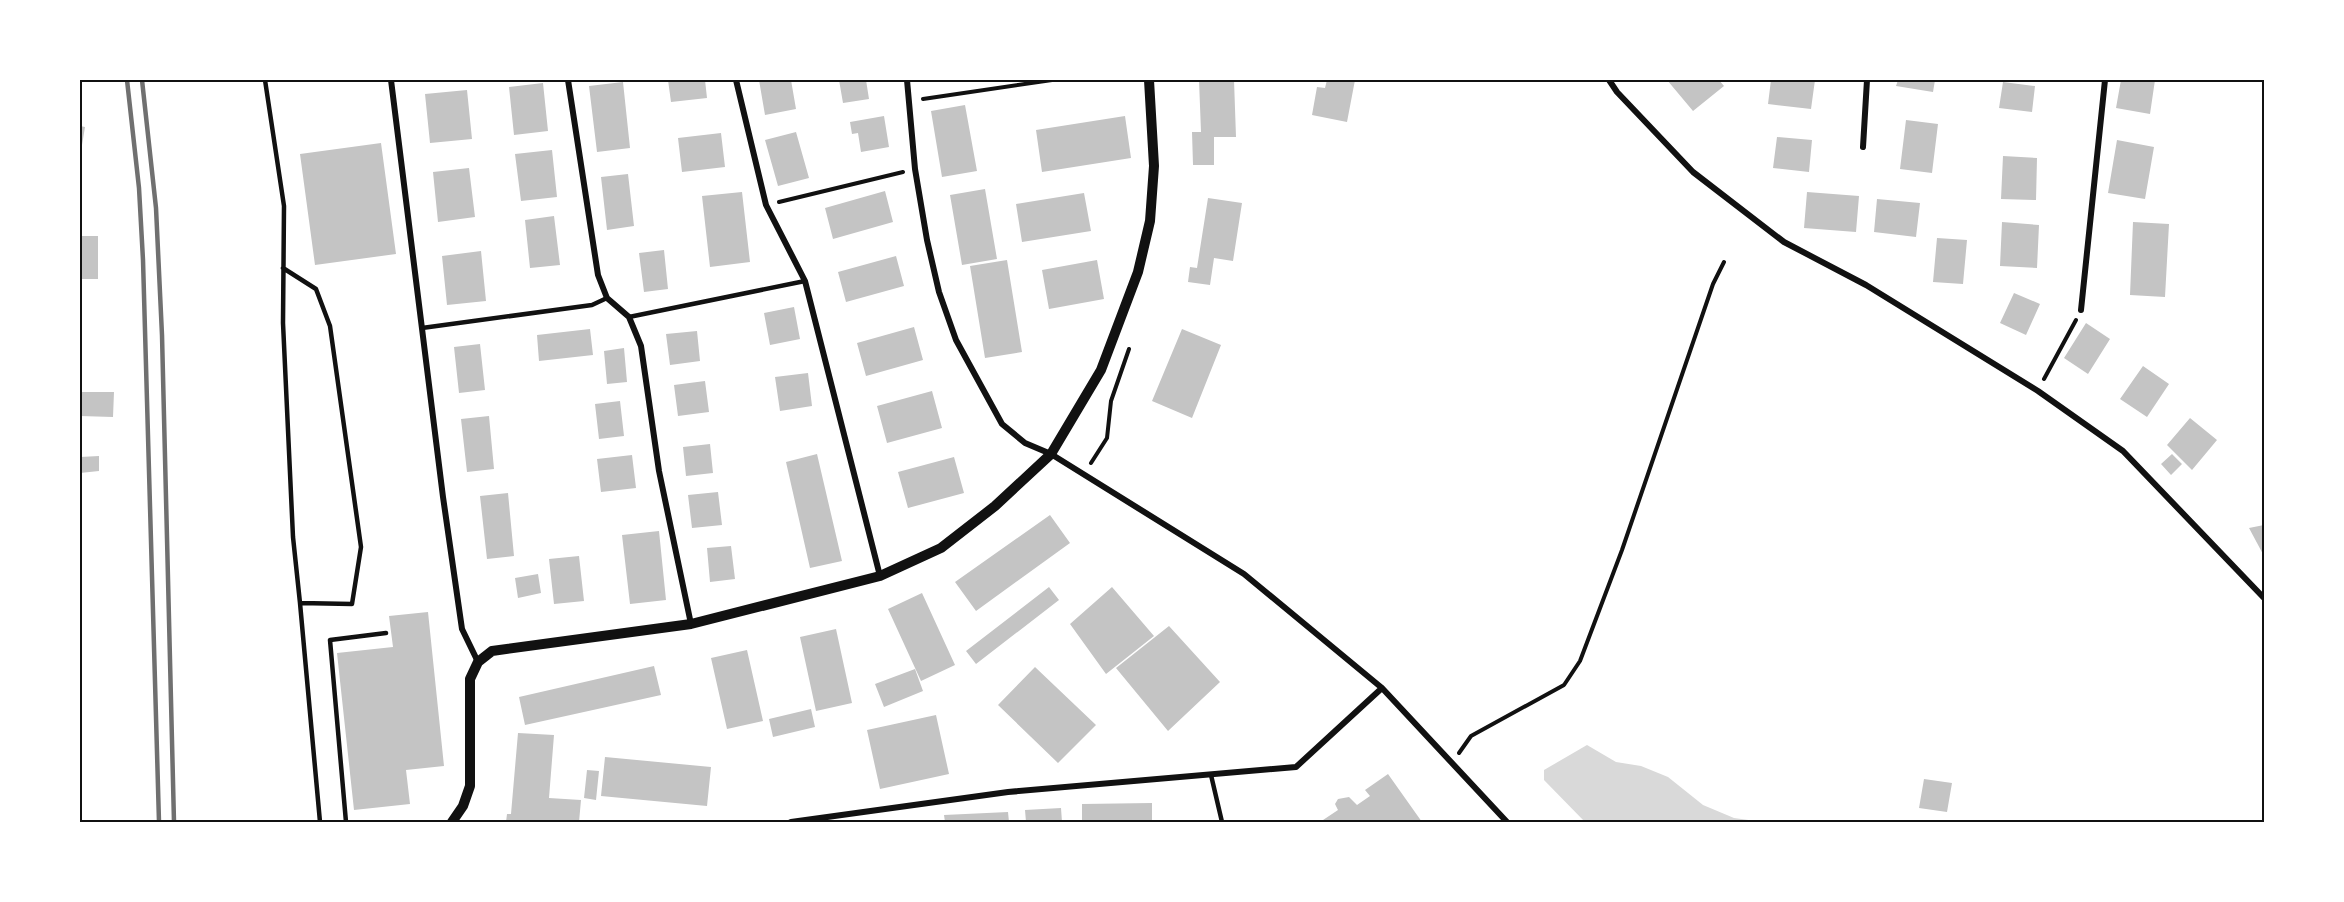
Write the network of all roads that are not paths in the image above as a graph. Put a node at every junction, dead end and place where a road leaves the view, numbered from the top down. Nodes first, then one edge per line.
1 (265, 80) edge
2 (392, 80) edge
3 (568, 80) edge
4 (736, 80) edge
5 (907, 80) edge
6 (1149, 80) edge
7 (1609, 80) edge
8 (1867, 80) edge
9 (2105, 80) edge
10 (1863, 147) dead end
11 (283, 268) junction
12 (805, 281) junction
13 (607, 298) junction
14 (2082, 309) road end
15 (629, 317) junction
16 (422, 328) junction
17 (1051, 454) junction
18 (880, 576) junction
19 (2265, 598) edge
20 (300, 603) junction
21 (691, 624) junction
22 (386, 633) dead end
23 (478, 662) junction
24 (1382, 688) junction
25 (1211, 775) junction
26 (320, 822) edge
27 (346, 822) edge
28 (452, 822) edge
29 (791, 822) edge
30 (1222, 822) edge
31 (1507, 822) edge

1 - 11 lane
2 - 16 street
3 - 13 street
4 - 12 street
5 - 17 street
6 - 17 street
7 - 19 street
8 - 10 street
9 - 14 street
11 - 20 lane
11 - 20 lane
12 - 15 lane
12 - 18 street
13 - 15 street
13 - 16 lane
15 - 21 street
16 - 23 street
17 - 18 street
17 - 24 street
18 - 21 street
20 - 26 lane
21 - 23 street
22 - 27 lane
23 - 28 street
24 - 25 street
24 - 31 street
25 - 29 street
25 - 30 lane

